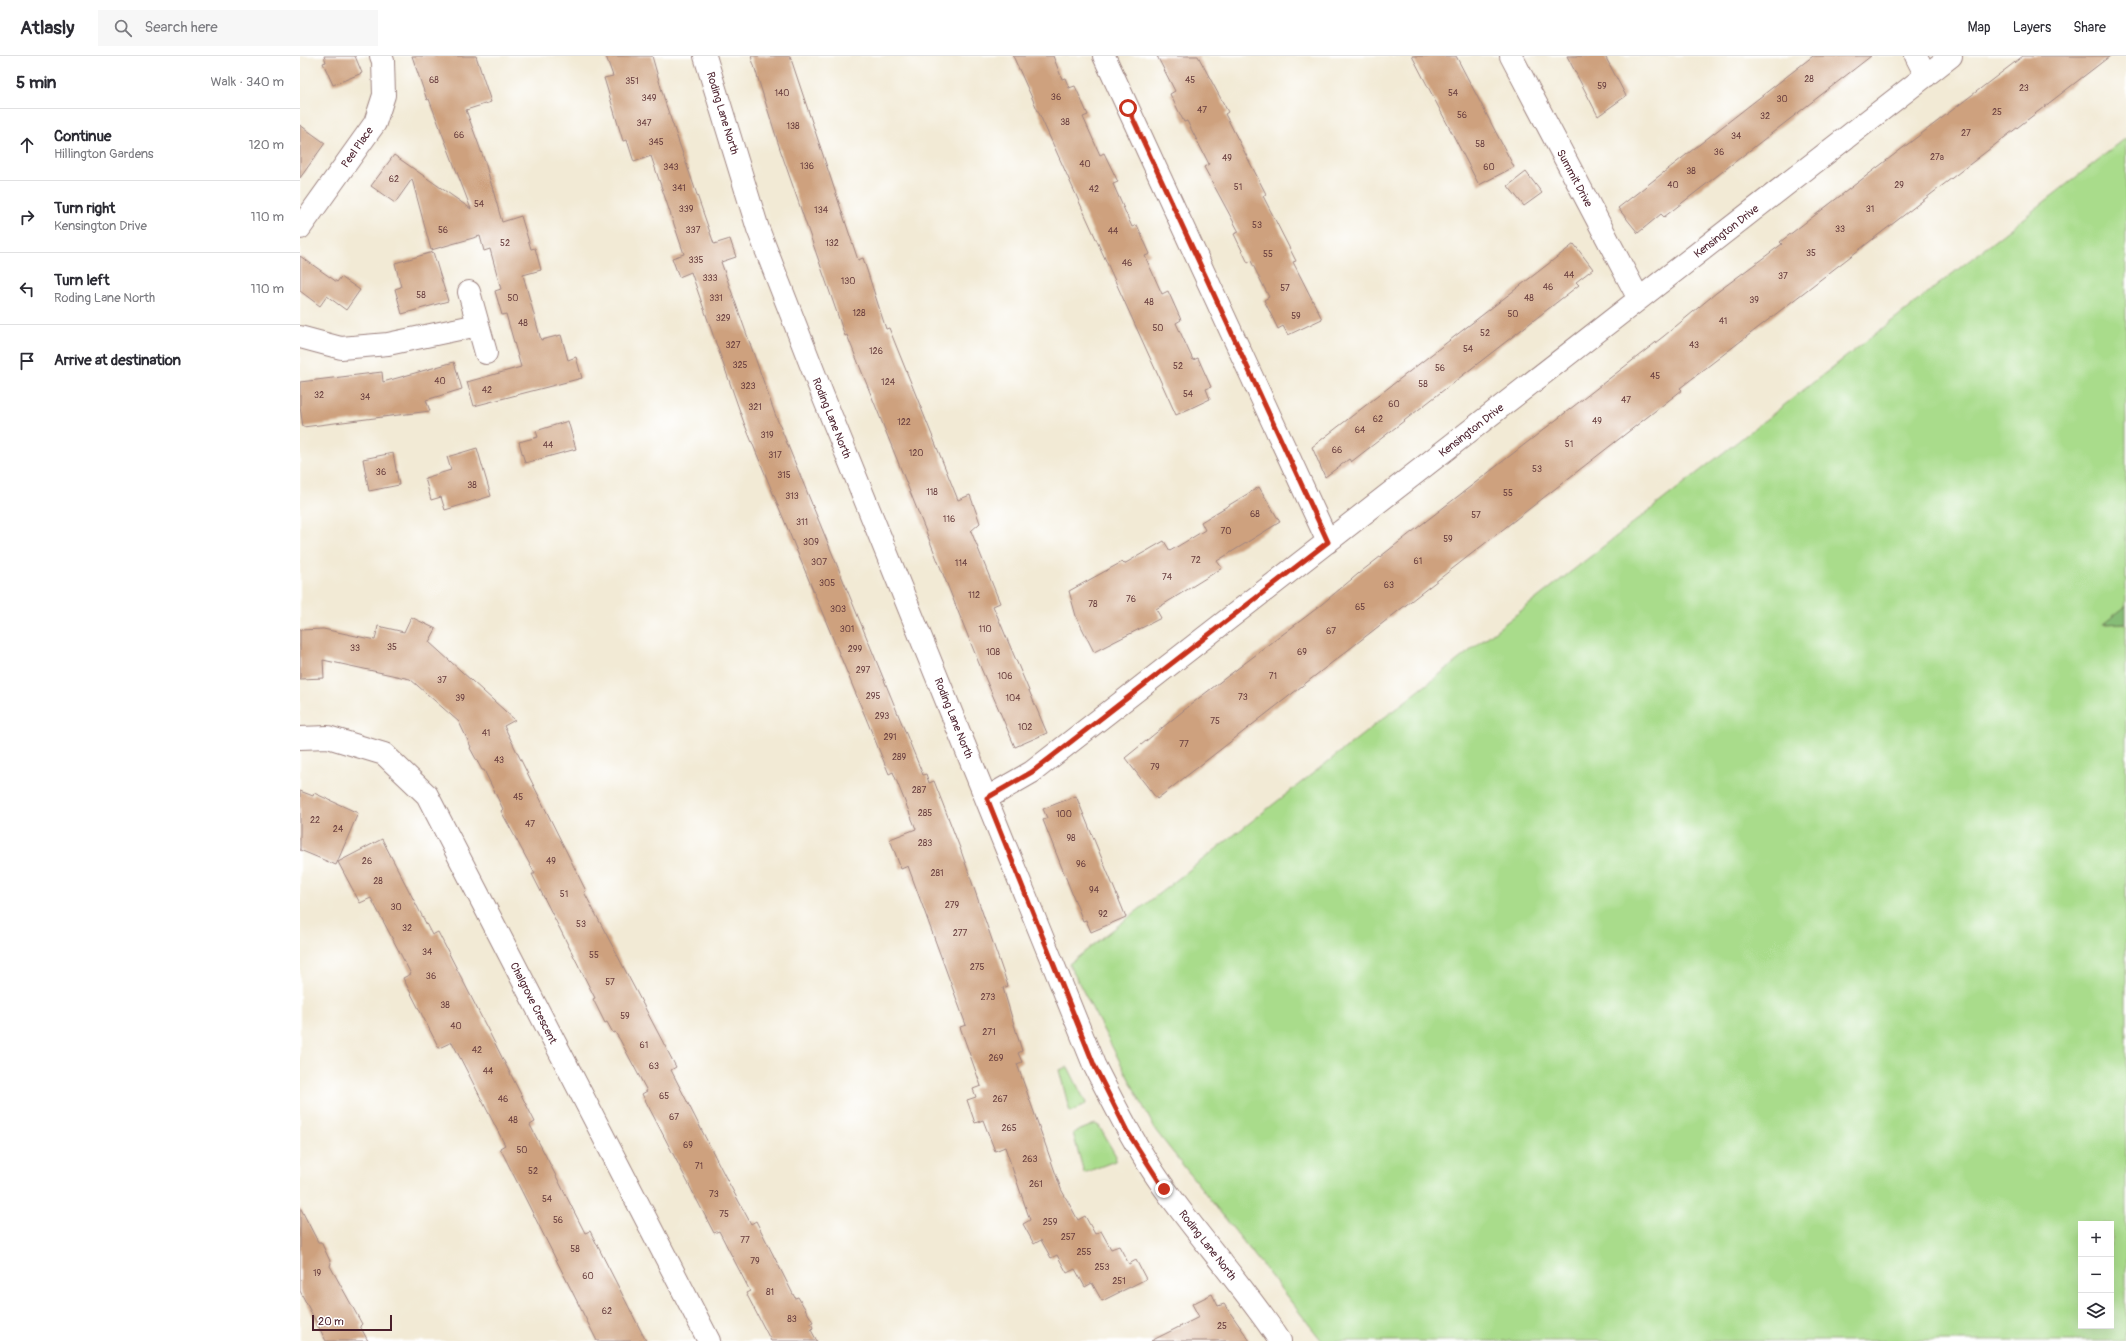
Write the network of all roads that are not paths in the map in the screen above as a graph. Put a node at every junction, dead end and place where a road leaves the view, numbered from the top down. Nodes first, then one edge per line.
1 (381, 56) edge
2 (705, 56) edge
3 (1104, 56) edge
4 (1511, 56) edge
5 (1916, 56) edge
6 (1951, 56) edge
7 (1926, 76) junction
8 (300, 228) edge
9 (469, 292) dead end
10 (1639, 299) junction
11 (478, 325) junction
12 (300, 336) edge
13 (486, 353) dead end
14 (1328, 542) junction
15 (300, 738) edge
16 (987, 798) junction
17 (709, 1341) edge
18 (1280, 1341) edge

1 - 8 street, Peel Place
2 - 16 street, Roding Lane North
3 - 14 street
4 - 10 street, Summit Drive
5 - 7 street
6 - 7 street, Kensington Drive
7 - 10 street, Kensington Drive
9 - 11 street
10 - 14 street, Kensington Drive
11 - 12 street
11 - 13 street
14 - 16 street, Kensington Drive
15 - 17 street, Chalgrove Crescent
16 - 18 street, Roding Lane North

